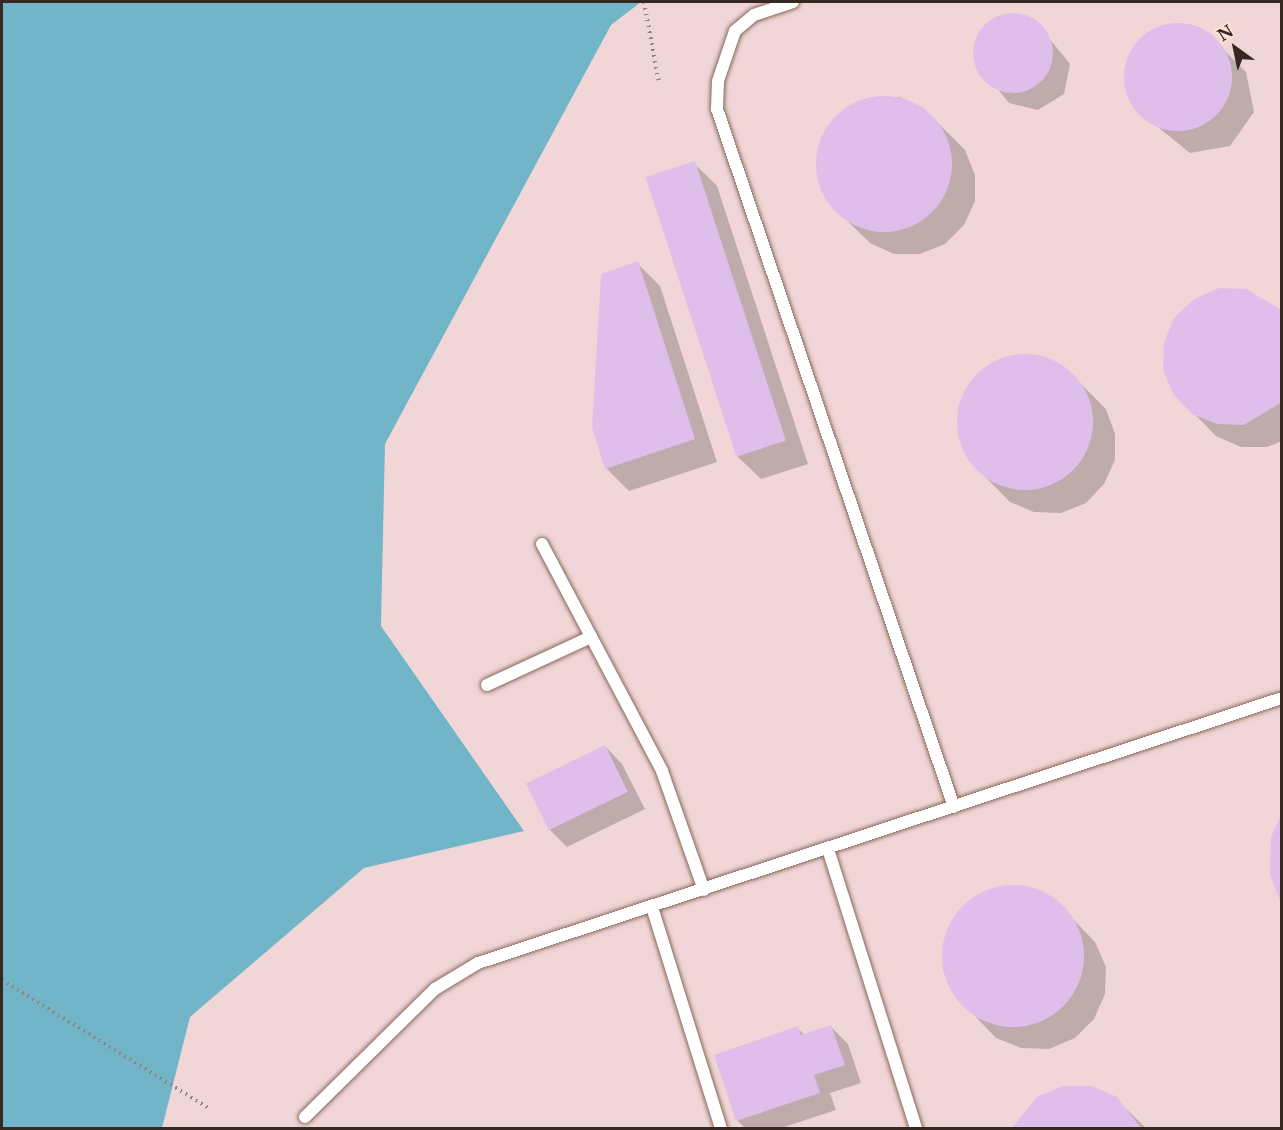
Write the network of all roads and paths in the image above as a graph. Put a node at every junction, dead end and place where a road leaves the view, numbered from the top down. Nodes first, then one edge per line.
1 (644, 2) edge
2 (793, 2) edge
3 (659, 83) dead end
4 (542, 544) dead end
5 (591, 637) junction
6 (487, 685) dead end
7 (1281, 698) edge
8 (954, 807) junction
9 (828, 849) junction
10 (704, 890) junction
11 (652, 907) junction
12 (2, 980) edge
13 (210, 1109) dead end
14 (305, 1117) dead end
15 (720, 1128) edge
16 (916, 1128) edge

1 - 3 path
2 - 8 lane
4 - 5 lane
5 - 6 lane
5 - 10 lane
7 - 8 lane
8 - 9 lane
9 - 10 lane
9 - 16 lane
10 - 11 lane
11 - 14 lane
11 - 15 lane
12 - 13 path

